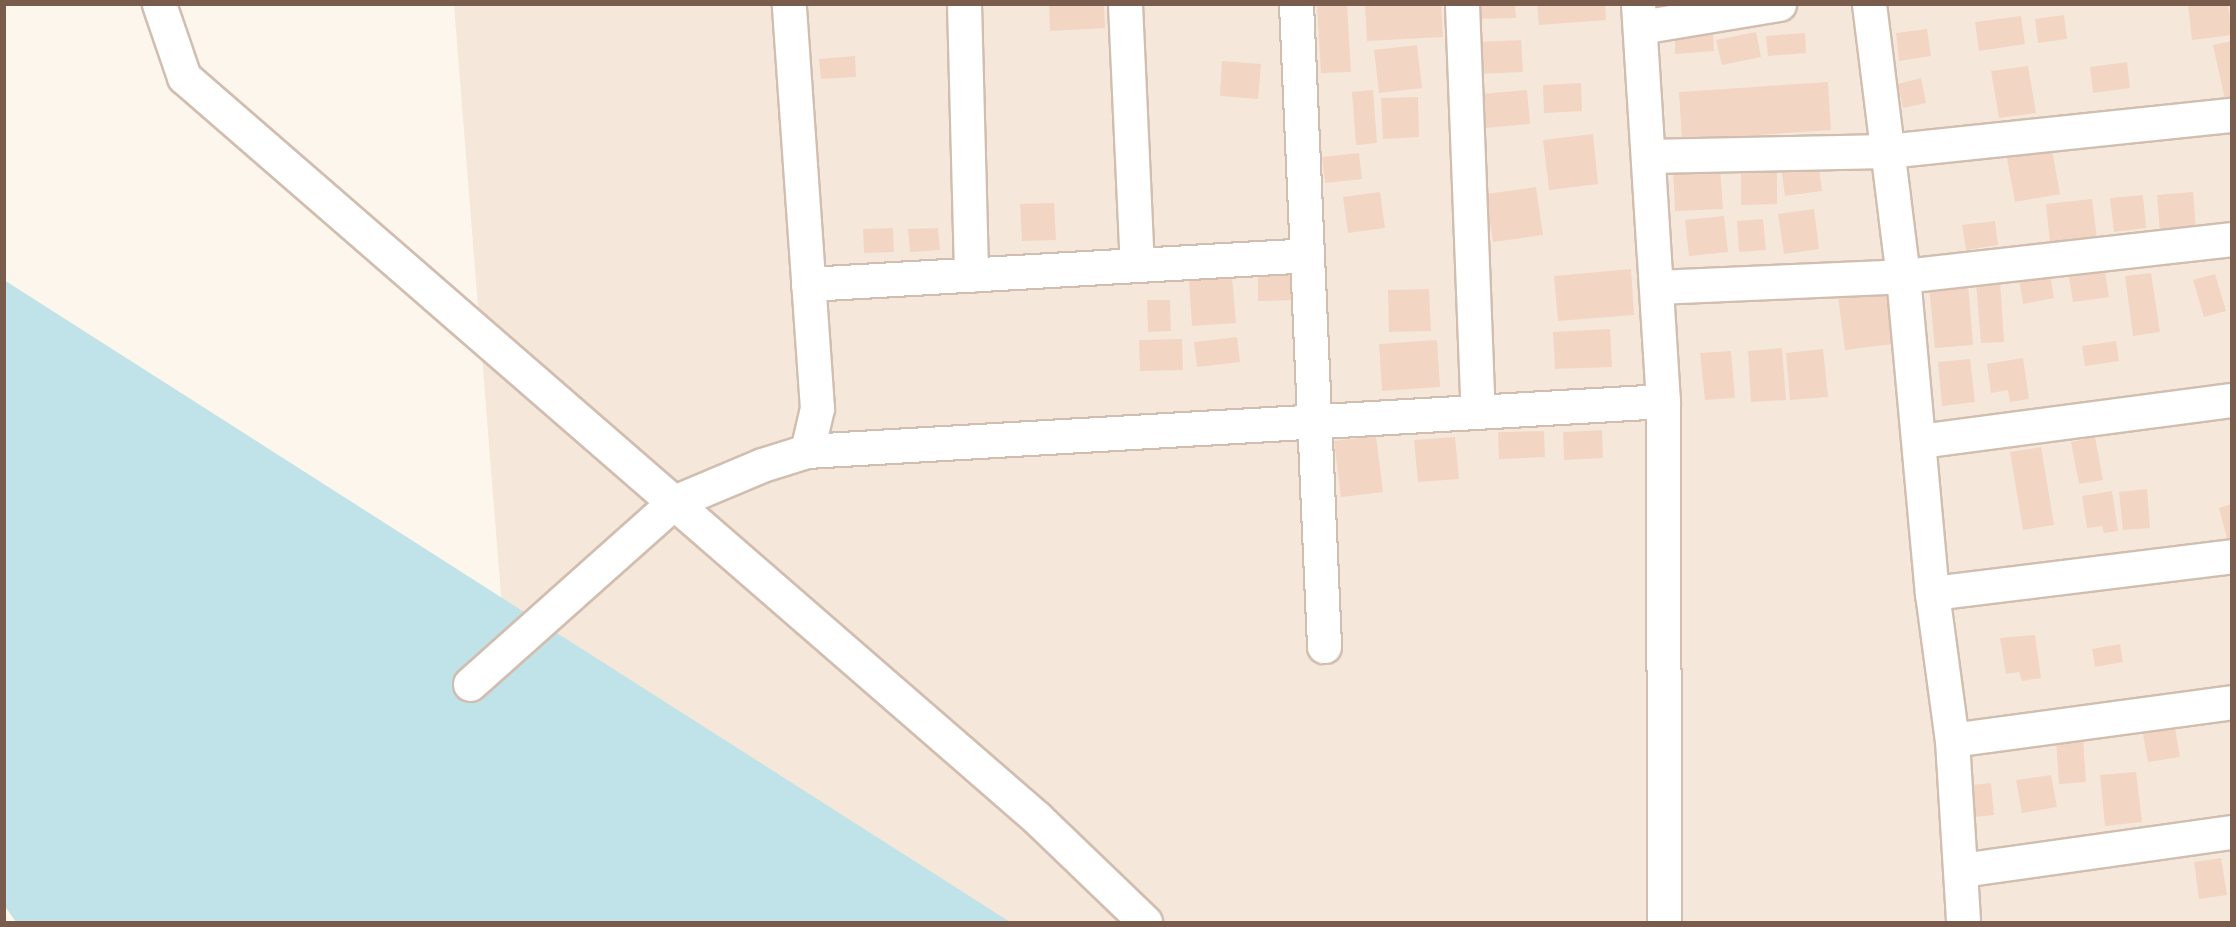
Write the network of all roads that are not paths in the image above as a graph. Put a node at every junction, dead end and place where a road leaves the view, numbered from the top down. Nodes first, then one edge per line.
1 (159, 4) edge
2 (789, 4) edge
3 (964, 4) edge
4 (1125, 4) edge
5 (1296, 4) edge
6 (1462, 4) edge
7 (1779, 4) edge
8 (1869, 4) edge
9 (1639, 16) edge
10 (2232, 115) edge
11 (1887, 151) junction
12 (1648, 156) junction
13 (2232, 239) edge
14 (1305, 255) junction
15 (1137, 265) junction
16 (971, 275) junction
17 (1903, 276) junction
18 (808, 284) junction
19 (1656, 287) junction
20 (2232, 400) edge
21 (1663, 401) junction
22 (1478, 412) junction
23 (1314, 424) junction
24 (1920, 441) junction
25 (807, 451) junction
26 (674, 502) junction
27 (2232, 556) edge
28 (1932, 593) junction
29 (1324, 646) dead end
30 (470, 684) dead end
31 (2232, 702) edge
32 (1952, 740) junction
33 (2232, 832) edge
34 (1960, 870) junction
35 (1145, 922) edge
36 (1664, 922) edge
37 (1963, 922) edge

1 - 26 street
2 - 18 street
3 - 16 street
4 - 15 street
5 - 14 street
6 - 22 street
7 - 9 street
8 - 11 street
9 - 12 street
10 - 11 street
11 - 12 street
11 - 17 street
12 - 19 street
13 - 17 street
14 - 15 street
14 - 23 street
15 - 16 street
16 - 18 street
17 - 19 street
17 - 24 street
18 - 25 street
19 - 21 street
20 - 24 street
21 - 22 street
21 - 36 street
22 - 23 street
23 - 25 street
23 - 29 street
24 - 28 street
25 - 26 street
26 - 30 street
26 - 35 street
27 - 28 street
28 - 32 street
31 - 32 street
32 - 34 street
33 - 34 street
34 - 37 street

